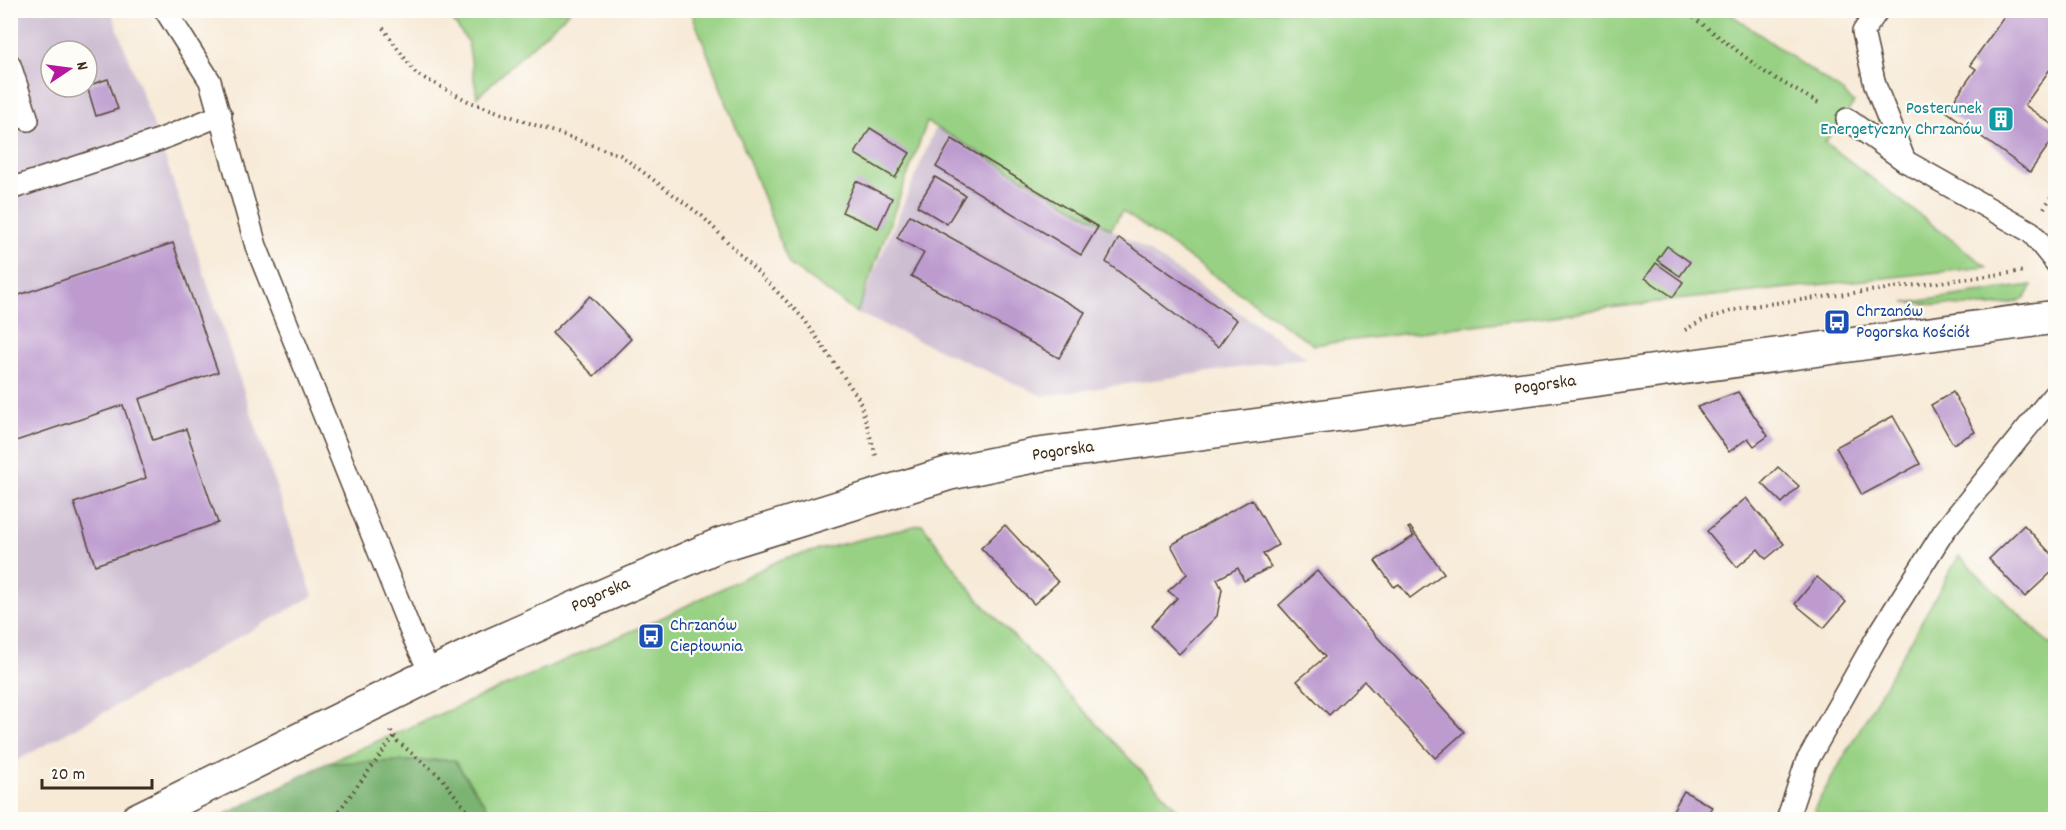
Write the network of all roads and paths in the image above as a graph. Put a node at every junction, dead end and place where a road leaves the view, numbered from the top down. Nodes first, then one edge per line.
1 (165, 10) edge
2 (1684, 10) edge
3 (1878, 10) edge
4 (383, 28) dead end
5 (10, 65) edge
6 (221, 115) junction
7 (1847, 119) joint
8 (28, 120) dead end
9 (1905, 161) junction
10 (10, 189) edge
11 (2055, 263) edge
12 (2055, 317) edge
13 (2055, 392) edge
14 (887, 491) junction
15 (431, 674) junction
16 (377, 701) junction
17 (394, 737) junction
18 (137, 819) edge
19 (332, 819) edge
20 (474, 819) edge
21 (1786, 819) edge

1 - 6 lane
2 - 7 path
3 - 9 lane
4 - 14 path
5 - 8 lane
6 - 10 lane
6 - 15 lane
7 - 9 lane
9 - 11 lane
12 - 14 street, Pogorska
13 - 21 lane
14 - 15 street, Pogorska
15 - 16 street, Pogorska
16 - 17 path
16 - 18 street, Pogorska
17 - 19 path
17 - 20 path

